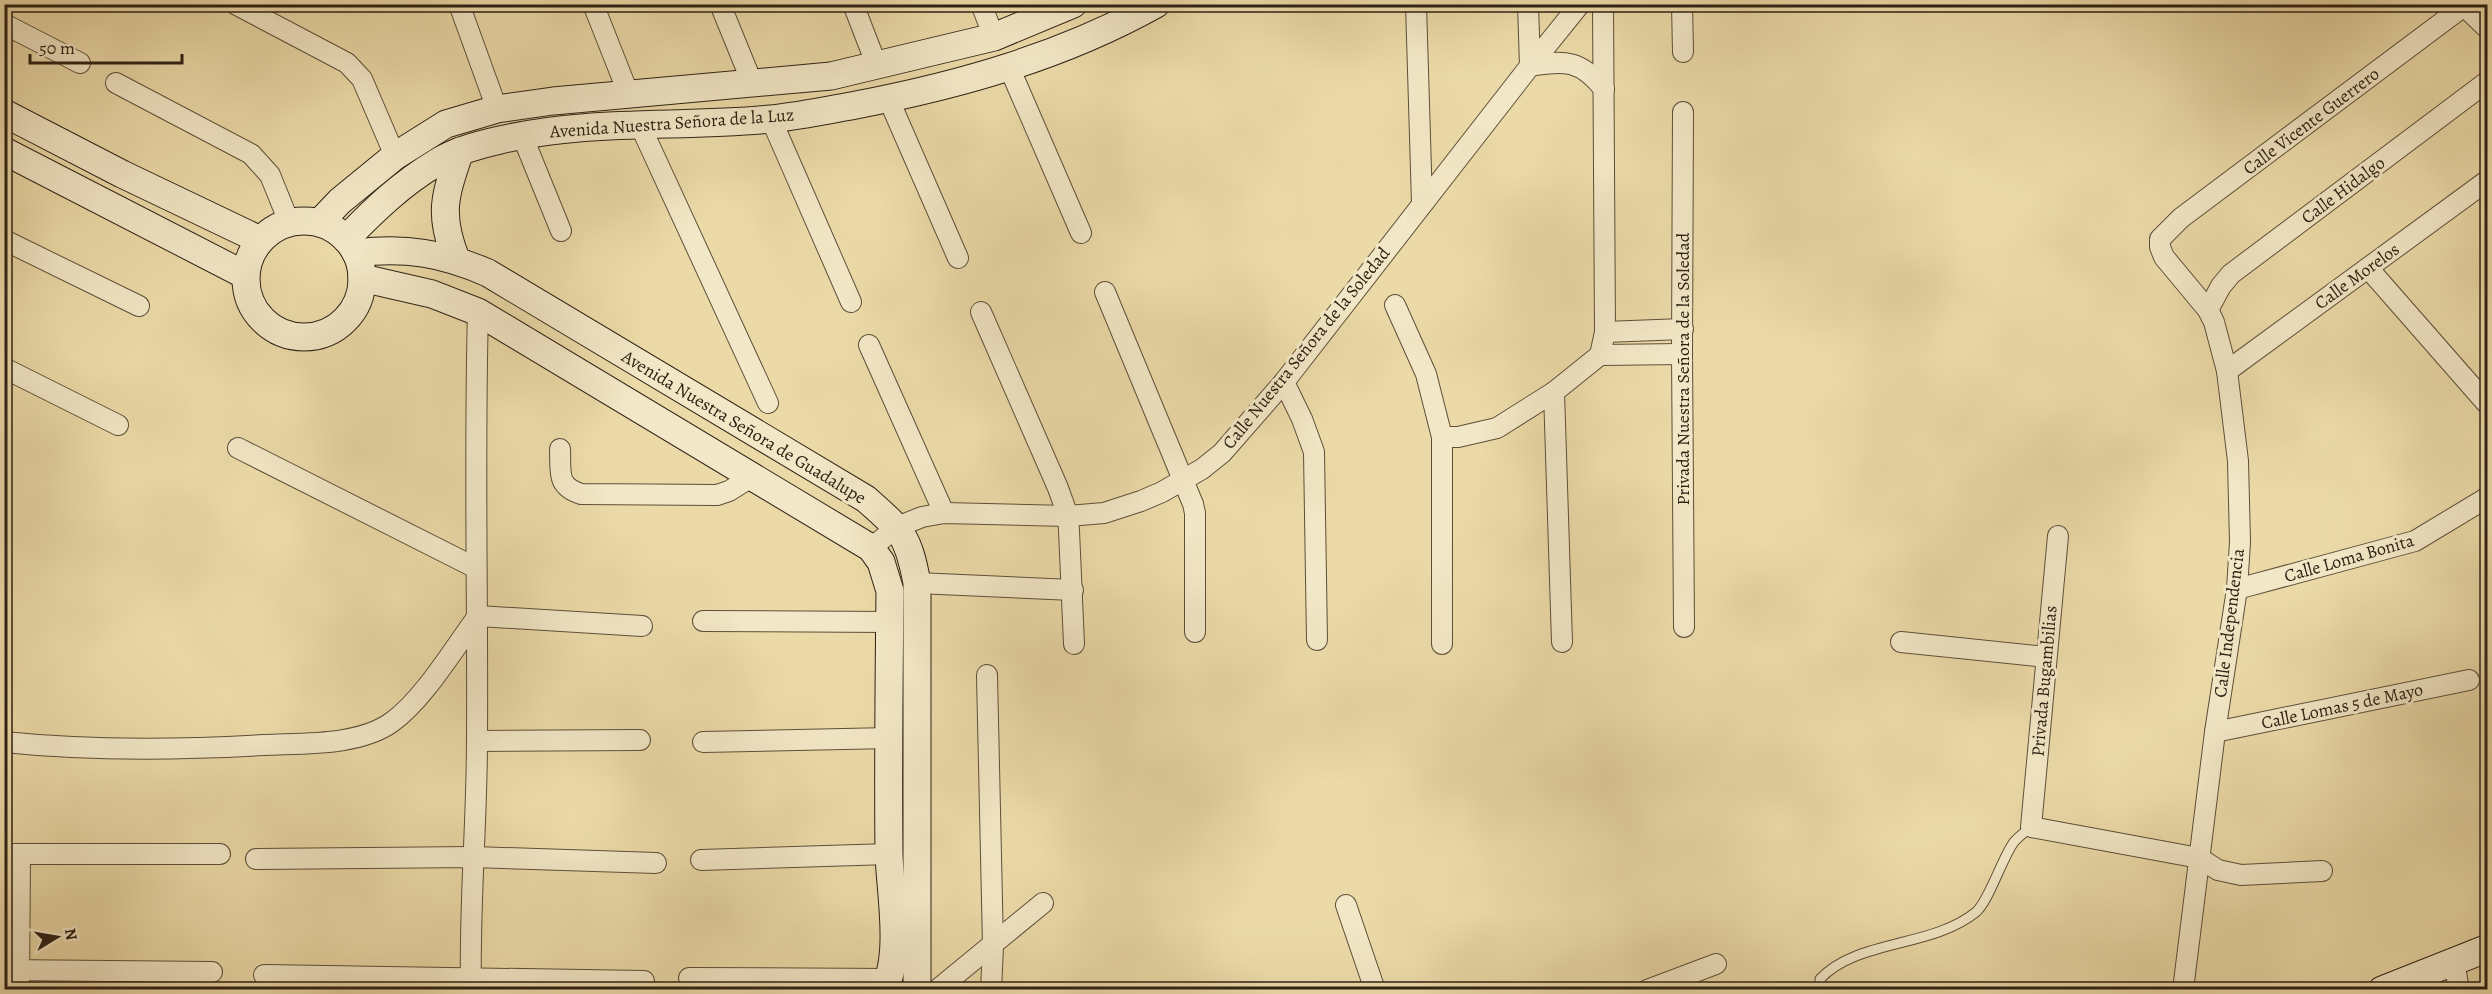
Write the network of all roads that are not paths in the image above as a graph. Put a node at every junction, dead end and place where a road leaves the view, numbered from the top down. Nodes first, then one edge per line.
1 (235, 4) edge
2 (459, 4) edge
3 (593, 4) edge
4 (720, 4) edge
5 (853, 4) edge
6 (981, 4) edge
7 (1073, 4) edge
8 (1156, 4) edge
9 (1416, 4) edge
10 (1528, 4) edge
11 (1580, 4) edge
12 (1603, 4) edge
13 (1682, 4) edge
14 (2463, 5) edge
15 (4, 24) edge
16 (2487, 29) edge
17 (994, 37) junction
18 (1683, 52) dead end
19 (80, 63) dead end
20 (877, 66) junction
21 (1530, 66) junction
22 (1009, 67) junction
23 (2487, 81) edge
24 (116, 83) dead end
25 (753, 85) junction
26 (1604, 89) junction
27 (629, 95) junction
28 (889, 100) junction
29 (497, 109) junction
30 (1683, 112) dead end
31 (4, 113) edge
32 (771, 119) junction
33 (640, 125) junction
34 (522, 135) junction
35 (4, 151) edge
36 (460, 151) junction
37 (395, 156) junction
38 (2487, 180) edge
39 (1422, 204) junction
40 (289, 222) junction
41 (320, 222) junction
42 (561, 231) dead end
43 (1081, 233) dead end
44 (2160, 239) joint
45 (4, 240) edge
46 (260, 240) junction
47 (355, 257) junction
48 (958, 258) dead end
49 (456, 259) junction
50 (2368, 268) junction
51 (245, 275) junction
52 (1105, 292) dead end
53 (851, 302) dead end
54 (1395, 305) dead end
55 (139, 306) dead end
56 (2208, 310) junction
57 (478, 312) junction
58 (981, 312) dead end
59 (1683, 329) junction
60 (1605, 332) junction
61 (869, 345) dead end
62 (1682, 354) junction
63 (1600, 355) junction
64 (4, 368) edge
65 (2227, 371) junction
66 (1284, 382) junction
67 (1554, 392) junction
68 (768, 404) dead end
69 (2487, 405) edge
70 (118, 425) dead end
71 (1442, 438) junction
72 (238, 448) dead end
73 (560, 449) dead end
74 (753, 476) junction
75 (1185, 480) junction
76 (2487, 497) edge
77 (944, 513) junction
78 (1068, 516) junction
79 (897, 527) junction
80 (2058, 536) dead end
81 (871, 548) junction
82 (476, 568) junction
83 (917, 583) junction
84 (2237, 589) junction
85 (1072, 590) junction
86 (478, 616) junction
87 (703, 621) dead end
88 (890, 622) junction
89 (642, 626) dead end
90 (1683, 627) dead end
91 (1195, 632) dead end
92 (1317, 640) dead end
93 (1562, 642) dead end
94 (1901, 642) dead end
95 (1442, 644) dead end
96 (1074, 645) dead end
97 (2046, 657) junction
98 (987, 675) dead end
99 (2469, 680) dead end
100 (2215, 732) junction
101 (890, 738) junction
102 (640, 740) dead end
103 (477, 741) junction
104 (4, 742) edge
105 (703, 742) dead end
106 (2031, 827) junction
107 (12, 854) edge
108 (220, 854) dead end
109 (890, 854) junction
110 (474, 857) junction
111 (2199, 858) junction
112 (256, 859) dead end
113 (700, 860) dead end
114 (656, 863) dead end
115 (2322, 871) dead end
116 (1043, 903) dead end
117 (1346, 905) dead end
118 (993, 946) junction
119 (2487, 948) edge
120 (2454, 961) junction
121 (1716, 964) dead end
122 (212, 972) dead end
123 (264, 975) dead end
124 (14, 976) edge
125 (689, 978) dead end
126 (644, 981) dead end
127 (471, 984) edge
128 (886, 984) edge
129 (917, 990) edge
130 (937, 990) edge
131 (991, 990) edge
132 (1374, 990) edge
133 (1647, 990) edge
134 (1821, 990) edge
135 (2183, 990) edge
136 (2382, 990) edge
137 (2459, 990) edge

1 - 37 street
2 - 29 street
3 - 27 street
4 - 25 street
5 - 20 street
6 - 17 street
7 - 17 street, Avenida Nuestra Señora de la Luz
8 - 22 street, Avenida Nuestra Señora de la Luz
9 - 39 street
10 - 21 street
11 - 21 street, Calle Nuestra Señora de la Soledad
12 - 26 street
13 - 18 street
14 - 16 street
14 - 44 street, Calle Vicente Guerrero
15 - 19 street
17 - 20 street, Avenida Nuestra Señora de la Luz
20 - 25 street, Avenida Nuestra Señora de la Luz
21 - 26 street
21 - 39 street, Calle Nuestra Señora de la Soledad
22 - 28 street, Avenida Nuestra Señora de la Luz
22 - 43 street
23 - 56 street, Calle Hidalgo
24 - 40 street
25 - 27 street, Avenida Nuestra Señora de la Luz
26 - 60 street
27 - 29 street, Avenida Nuestra Señora de la Luz
28 - 32 street, Avenida Nuestra Señora de la Luz
28 - 48 street
29 - 37 street, Avenida Nuestra Señora de la Luz
30 - 59 street, Privada Nuestra Señora de la Soledad
31 - 46 street
32 - 33 street, Avenida Nuestra Señora de la Luz
32 - 53 street
33 - 34 street, Avenida Nuestra Señora de la Luz
33 - 68 street
34 - 36 street, Avenida Nuestra Señora de la Luz
34 - 42 street
35 - 51 street
36 - 47 street, Avenida Nuestra Señora de la Luz
36 - 49 street
37 - 41 street, Avenida Nuestra Señora de la Luz
38 - 50 street, Calle Morelos
39 - 66 street, Calle Nuestra Señora de la Soledad
40 - 41 street
40 - 46 street
41 - 47 street
44 - 56 street, Calle Independencia
45 - 55 street
46 - 51 street
47 - 49 street, Avenida Nuestra Señora de Guadalupe
47 - 51 street
47 - 57 street, Avenida Nuestra Señora de Guadalupe
49 - 79 street, Avenida Nuestra Señora de Guadalupe
50 - 65 street, Calle Morelos
50 - 69 street
52 - 75 street
54 - 71 street
56 - 65 street, Calle Independencia
57 - 74 street, Avenida Nuestra Señora de Guadalupe
57 - 82 street
58 - 78 street
59 - 60 street
59 - 62 street, Privada Nuestra Señora de la Soledad
60 - 63 street
61 - 77 street
62 - 63 street
62 - 90 street, Privada Nuestra Señora de la Soledad
63 - 67 street
64 - 70 street
65 - 84 street, Calle Independencia
66 - 75 street, Calle Nuestra Señora de la Soledad
66 - 92 street
67 - 71 street
67 - 93 street
71 - 95 street
72 - 82 street
73 - 74 street
74 - 81 street, Avenida Nuestra Señora de Guadalupe
75 - 78 street, Calle Nuestra Señora de la Soledad
75 - 91 street
76 - 84 street, Calle Loma Bonita
77 - 78 street, Calle Nuestra Señora de la Soledad
77 - 79 street, Calle Nuestra Señora de la Soledad
78 - 85 street
79 - 81 street, Calle Nuestra Señora de la Soledad
79 - 83 street, Avenida Nuestra Señora de Guadalupe
80 - 97 street, Privada Bugambilias
81 - 88 street
82 - 86 street
83 - 85 street
83 - 129 street, Avenida Nuestra Señora de Guadalupe
84 - 100 street, Calle Independencia
85 - 96 street
86 - 89 street
86 - 103 street
86 - 104 street
87 - 88 street
88 - 101 street
94 - 97 street
97 - 106 street, Privada Bugambilias
98 - 118 street
99 - 100 street, Calle Lomas 5 de Mayo
100 - 111 street, Calle Independencia
101 - 105 street
101 - 109 street
102 - 103 street
103 - 110 street
106 - 111 street
106 - 134 lane
107 - 108 street
107 - 124 street
109 - 113 street
109 - 128 street
110 - 112 street
110 - 114 street
110 - 127 street
111 - 115 street
111 - 135 street, Calle Independencia
116 - 118 street
117 - 132 street
118 - 130 street
118 - 131 street
119 - 120 street
120 - 136 street
120 - 137 street
121 - 133 street
122 - 124 street
123 - 127 street
125 - 128 street
126 - 127 street

